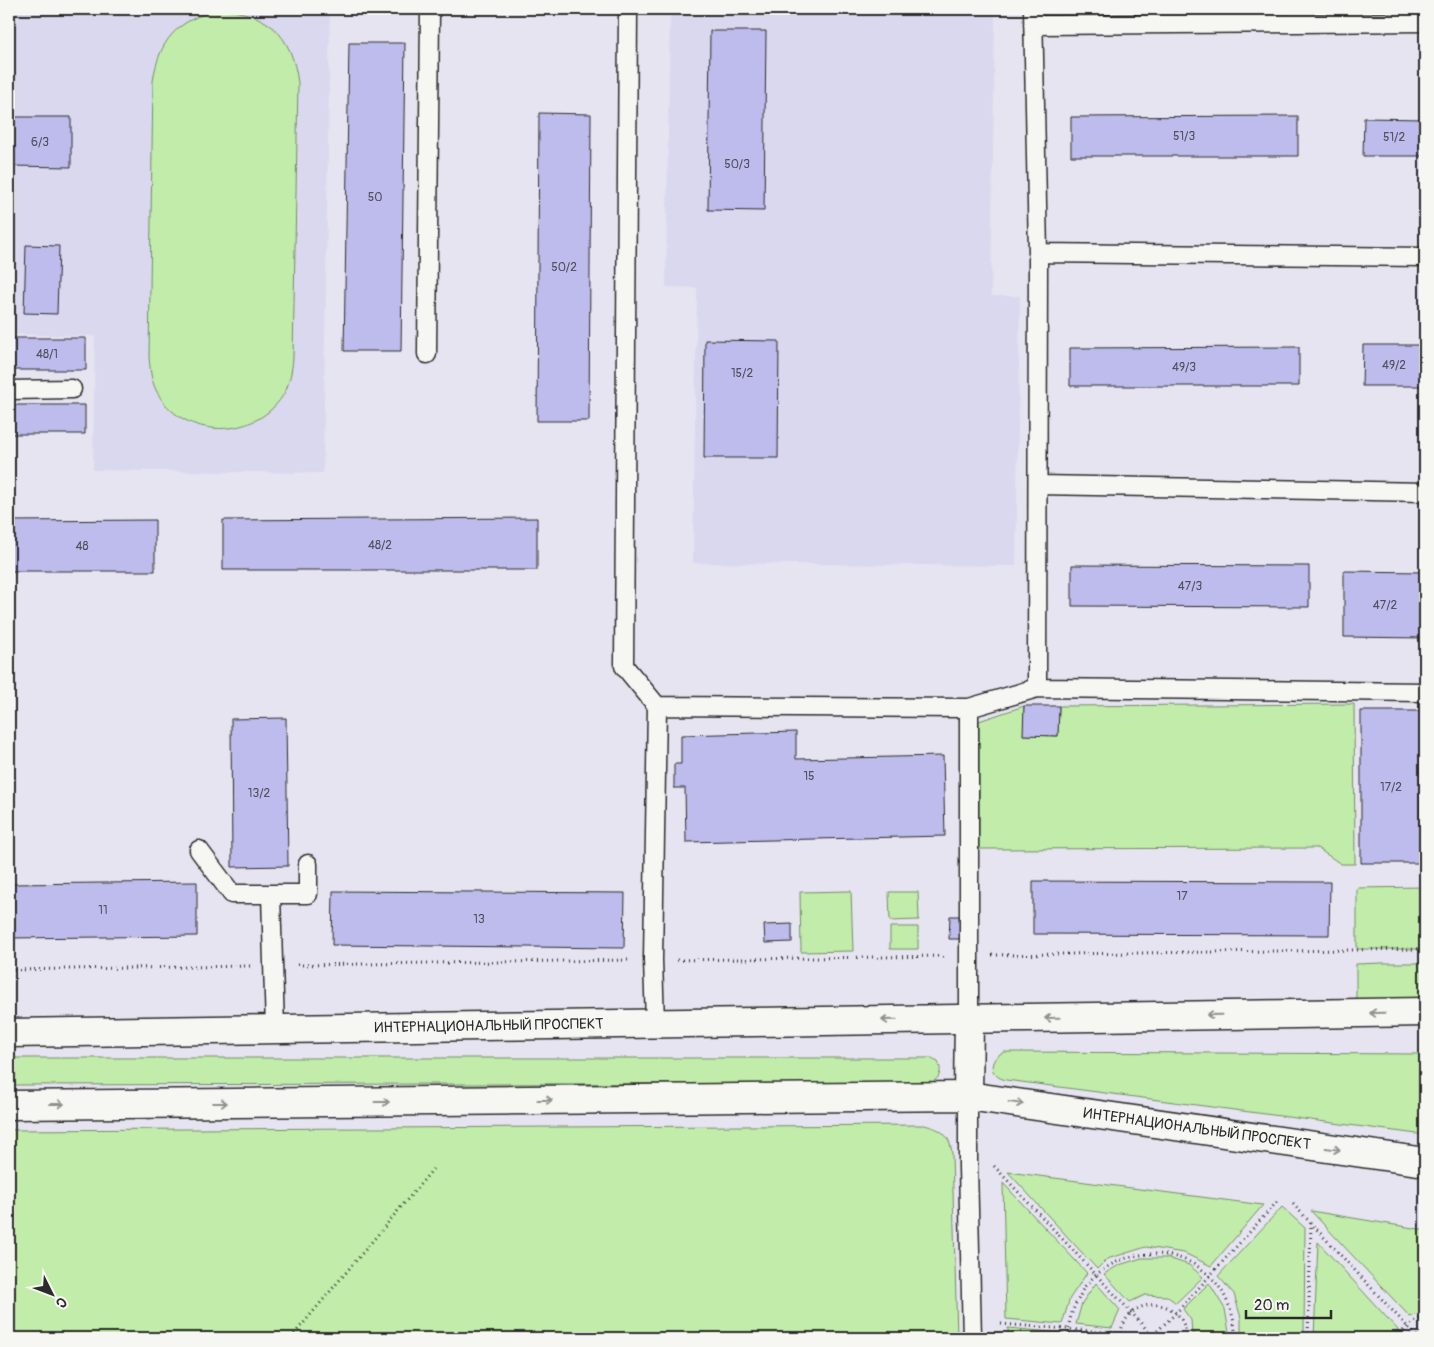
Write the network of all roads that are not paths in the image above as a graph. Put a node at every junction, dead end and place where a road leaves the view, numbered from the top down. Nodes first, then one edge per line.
1 (430, 9) edge
2 (628, 9) edge
3 (1033, 17) edge
4 (1425, 22) edge
5 (1038, 253) junction
6 (1425, 257) edge
7 (427, 354) dead end
8 (72, 389) dead end
9 (9, 390) edge
10 (1038, 485) junction
11 (1425, 492) edge
12 (1037, 688) junction
13 (1425, 692) edge
14 (657, 706) junction
15 (969, 708) junction
16 (199, 850) dead end
17 (308, 864) dead end
18 (271, 895) junction
19 (1425, 1012) edge
20 (969, 1019) junction
21 (655, 1023) junction
22 (275, 1029) junction
23 (9, 1033) edge
24 (968, 1096) junction
25 (9, 1105) edge
26 (1425, 1162) edge
27 (972, 1338) edge

1 - 7 lane
2 - 14 lane
3 - 4 lane
3 - 5 lane
5 - 6 lane
5 - 10 lane
8 - 9 lane
10 - 11 lane
10 - 12 lane
12 - 13 lane
12 - 15 lane
14 - 15 lane
14 - 21 lane
15 - 20 lane
16 - 18 lane
17 - 18 lane
18 - 22 lane
19 -> 20 main road, ИНТЕРНАЦИОНАЛЬНЫЙ ПРОСПЕКТ
20 -> 21 main road, ИНТЕРНАЦИОНАЛЬНЫЙ ПРОСПЕКТ
20 - 24 main road
21 - 22 main road, ИНТЕРНАЦИОНАЛЬНЫЙ ПРОСПЕКТ
22 - 23 main road, ИНТЕРНАЦИОНАЛЬНЫЙ ПРОСПЕКТ
25 -> 24 main road, ИНТЕРНАЦИОНАЛЬНЫЙ ПРОСПЕКТ
24 -> 26 main road, ИНТЕРНАЦИОНАЛЬНЫЙ ПРОСПЕКТ
24 - 27 lane

